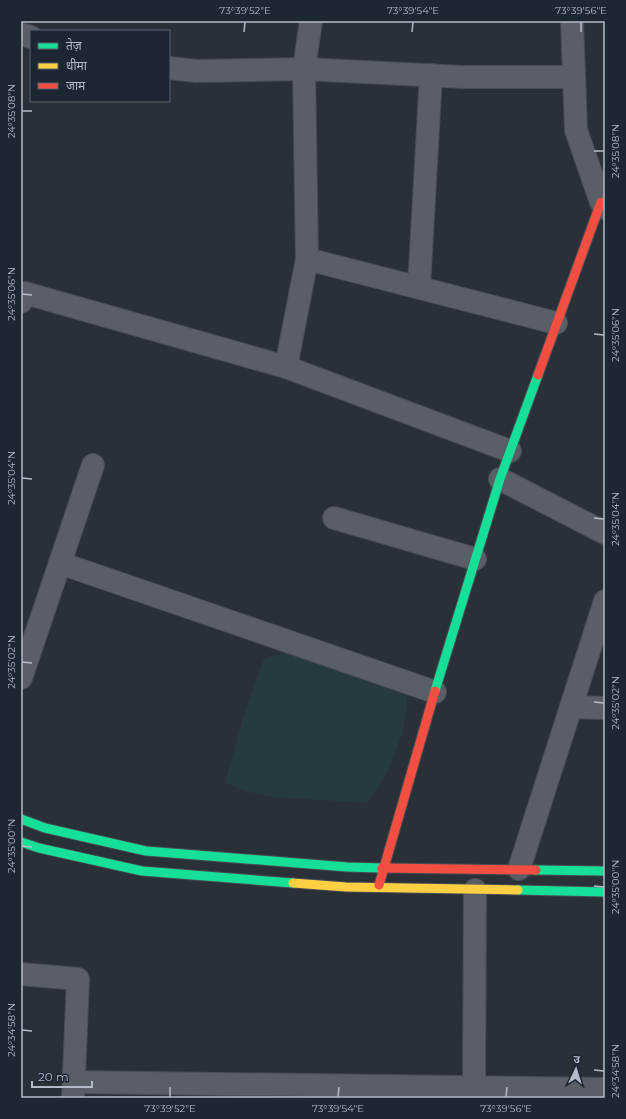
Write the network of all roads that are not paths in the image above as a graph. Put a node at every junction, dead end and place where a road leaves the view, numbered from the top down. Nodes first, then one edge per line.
1 (311, 21) edge
2 (572, 21) edge
3 (170, 68) edge
4 (304, 69) junction
5 (431, 75) junction
6 (573, 77) junction
7 (603, 205) edge
8 (307, 259) junction
9 (419, 288) junction
10 (21, 302) edge
11 (556, 323) junction
12 (286, 367) junction
13 (510, 450) junction
14 (93, 465) dead end
15 (500, 479) junction
16 (334, 518) dead end
17 (605, 533) edge
18 (476, 559) junction
19 (60, 563) junction
20 (605, 601) edge
21 (21, 678) edge
22 (435, 692) junction
23 (571, 707) junction
24 (605, 708) edge
25 (21, 819) edge
26 (21, 842) edge
27 (384, 867) junction
28 (520, 869) junction
29 (605, 871) edge
30 (379, 888) junction
31 (475, 890) junction
32 (605, 892) edge
33 (21, 974) edge
34 (605, 1089) edge
35 (73, 1090) edge
36 (132, 1091) edge
37 (300, 1091) edge
38 (469, 1091) edge

1 - 4 street
2 - 6 street
3 - 4 street
4 - 5 street
4 - 8 street
5 - 6 street
5 - 9 street
6 - 7 street
7 - 11 main road
8 - 9 street
8 - 12 street
9 - 11 street
10 - 12 street
11 - 13 main road
12 - 13 street
13 - 15 main road
14 - 19 street
15 - 17 street
15 - 18 main road
16 - 18 street
18 - 22 main road
19 - 21 street
19 - 22 street
20 - 23 street
22 - 27 main road
23 - 24 street
23 - 28 street
25 - 27 main road
26 - 30 main road
27 - 28 main road
27 - 30 main road
28 - 29 main road
30 - 31 main road
31 - 32 main road
31 - 38 street
33 - 35 street
34 - 38 street
35 - 36 street
36 - 37 street
37 - 38 street

